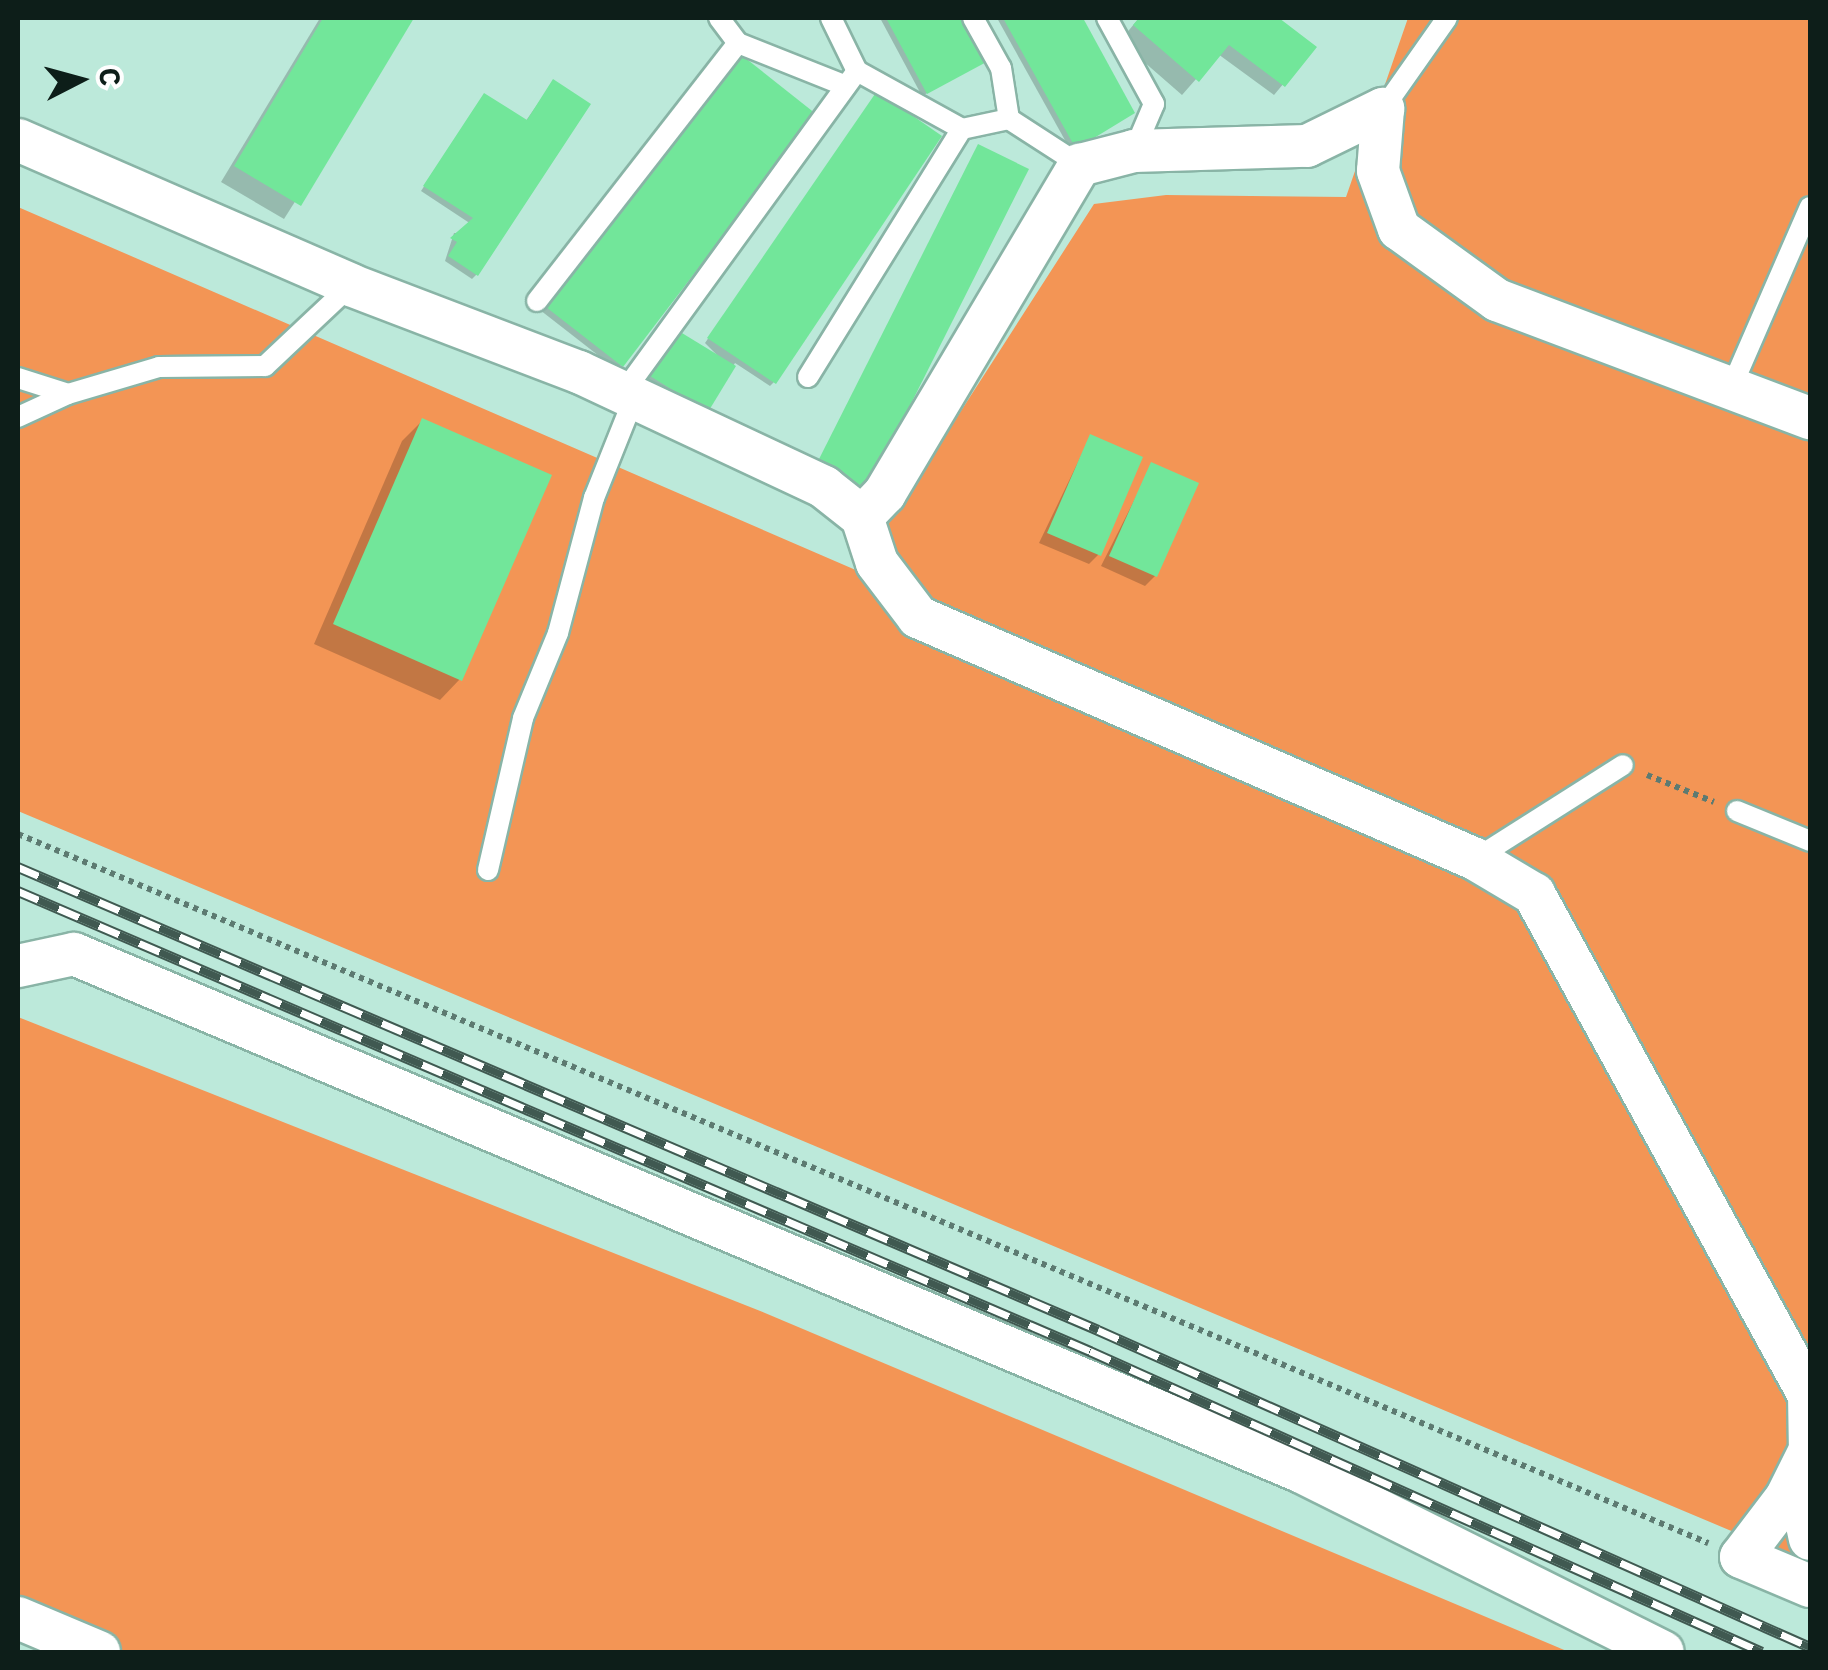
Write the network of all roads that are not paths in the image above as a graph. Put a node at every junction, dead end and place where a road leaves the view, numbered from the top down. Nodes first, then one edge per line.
1 (718, 18) edge
2 (830, 18) edge
3 (973, 18) edge
4 (1106, 18) edge
5 (1447, 18) edge
6 (738, 42) junction
7 (851, 78) junction
8 (1383, 109) junction
9 (1009, 119) junction
10 (962, 129) junction
11 (18, 140) edge
12 (1134, 150) junction
13 (1080, 165) junction
14 (1810, 208) edge
15 (351, 286) junction
16 (538, 301) dead end
17 (808, 377) dead end
18 (18, 378) edge
19 (1732, 386) junction
20 (68, 394) junction
21 (628, 396) junction
22 (18, 417) edge
23 (1810, 418) edge
24 (862, 517) junction
25 (1623, 765) road end
26 (1737, 812) road end
27 (1810, 841) edge
28 (1475, 859) junction
29 (488, 870) dead end
30 (18, 966) edge
31 (1810, 1450) edge
32 (1810, 1539) edge
33 (1810, 1586) edge
34 (18, 1618) edge
35 (99, 1652) edge
36 (1662, 1652) edge

1 - 6 lane
2 - 7 lane
3 - 9 lane
4 - 12 lane
5 - 8 lane
6 - 7 lane
6 - 16 lane
7 - 10 lane
7 - 21 lane
8 - 12 street
8 - 19 street
9 - 10 lane
9 - 13 lane
10 - 17 lane
11 - 15 street
12 - 13 street
13 - 24 street
14 - 19 lane
15 - 20 lane
15 - 21 street
18 - 20 lane
19 - 23 street
20 - 22 lane
21 - 24 street
21 - 29 lane
24 - 28 street
25 - 28 lane
26 - 27 lane
28 - 31 street
30 - 36 street
31 - 32 street
31 - 33 street
34 - 35 street

